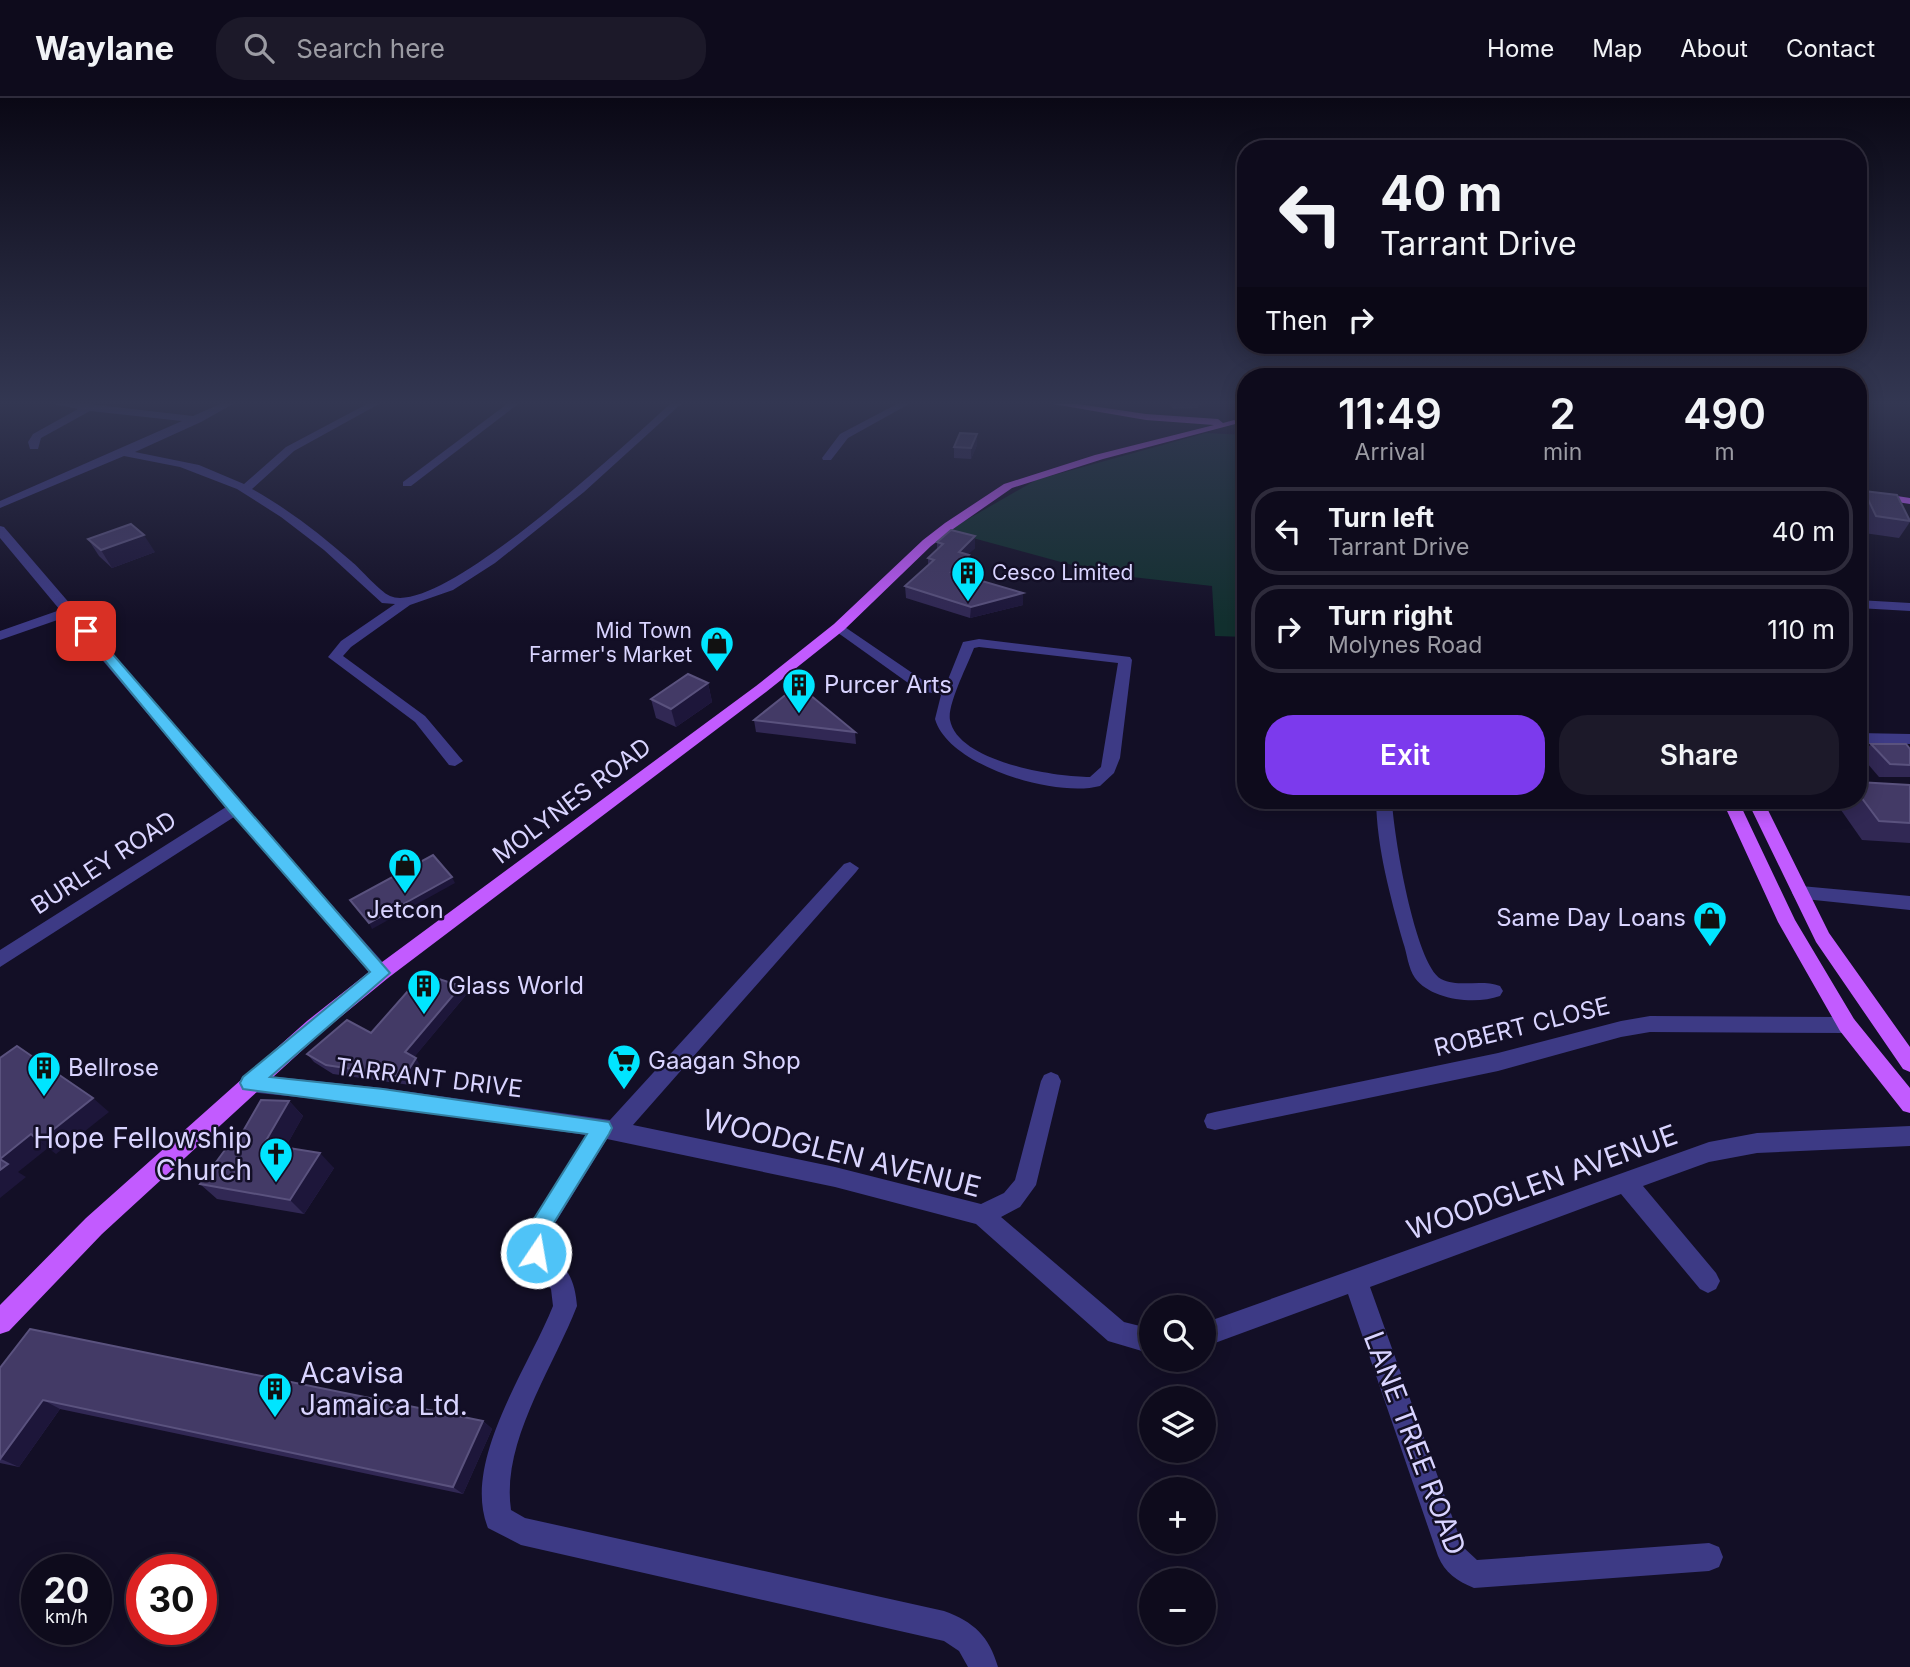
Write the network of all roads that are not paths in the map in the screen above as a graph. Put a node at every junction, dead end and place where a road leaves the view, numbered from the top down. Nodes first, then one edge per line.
1 (66, 477) edge
2 (217, 477) edge
3 (258, 477) edge
4 (416, 477) edge
5 (593, 477) edge
6 (1023, 477) edge
7 (1036, 477) edge
8 (407, 484) dead end
9 (1008, 486) junction
10 (244, 490) junction
11 (1867, 494) edge
12 (1910, 501) edge
13 (0, 505) edge
14 (0, 530) edge
15 (404, 604) junction
16 (1867, 605) edge
17 (1910, 607) edge
18 (69, 611) junction
19 (839, 627) junction
20 (0, 636) edge
21 (950, 692) junction
22 (1867, 738) edge
23 (1910, 739) edge
24 (455, 761) dead end
25 (236, 808) junction
26 (1384, 809) edge
27 (1734, 809) edge
28 (1759, 809) edge
29 (850, 868) dead end
30 (1801, 893) junction
31 (1910, 903) edge
32 (0, 960) edge
33 (381, 973) junction
34 (1493, 991) dead end
35 (1847, 1025) junction
36 (1910, 1063) edge
37 (1051, 1081) dead end
38 (249, 1083) junction
39 (1910, 1104) edge
40 (1215, 1121) dead end
41 (608, 1129) junction
42 (1910, 1136) edge
43 (1626, 1183) junction
44 (982, 1215) junction
45 (1707, 1281) dead end
46 (1356, 1282) junction
47 (0, 1322) edge
48 (1216, 1331) edge
49 (1139, 1338) edge
50 (1709, 1557) dead end
51 (983, 1667) edge

1 - 13 street
2 - 10 street
3 - 10 street
4 - 8 street
5 - 15 street
6 - 9 main road
7 - 9 main road, MOLYNES ROAD
9 - 19 main road, MOLYNES ROAD
10 - 15 street
11 - 12 main road
14 - 18 street
15 - 24 street
16 - 17 street
18 - 20 street
18 - 25 street
19 - 21 street
19 - 33 main road, MOLYNES ROAD
21 - 21 street
22 - 23 street
25 - 32 street, BURLEY ROAD
25 - 33 street
26 - 34 street
27 - 35 main road
28 - 30 main road
29 - 41 street
30 - 31 street
30 - 36 main road
33 - 38 main road, MOLYNES ROAD
35 - 39 main road
35 - 40 street, ROBERT CLOSE
37 - 44 street
38 - 41 street, TARRANT DRIVE
38 - 47 main road, MOLYNES ROAD
41 - 44 street, WOODGLEN AVENUE
41 - 51 street
42 - 43 street, WOODGLEN AVENUE
43 - 45 street
43 - 46 street, WOODGLEN AVENUE
44 - 49 street, WOODGLEN AVENUE
46 - 48 street, WOODGLEN AVENUE
46 - 50 street, LANE TREE ROAD

